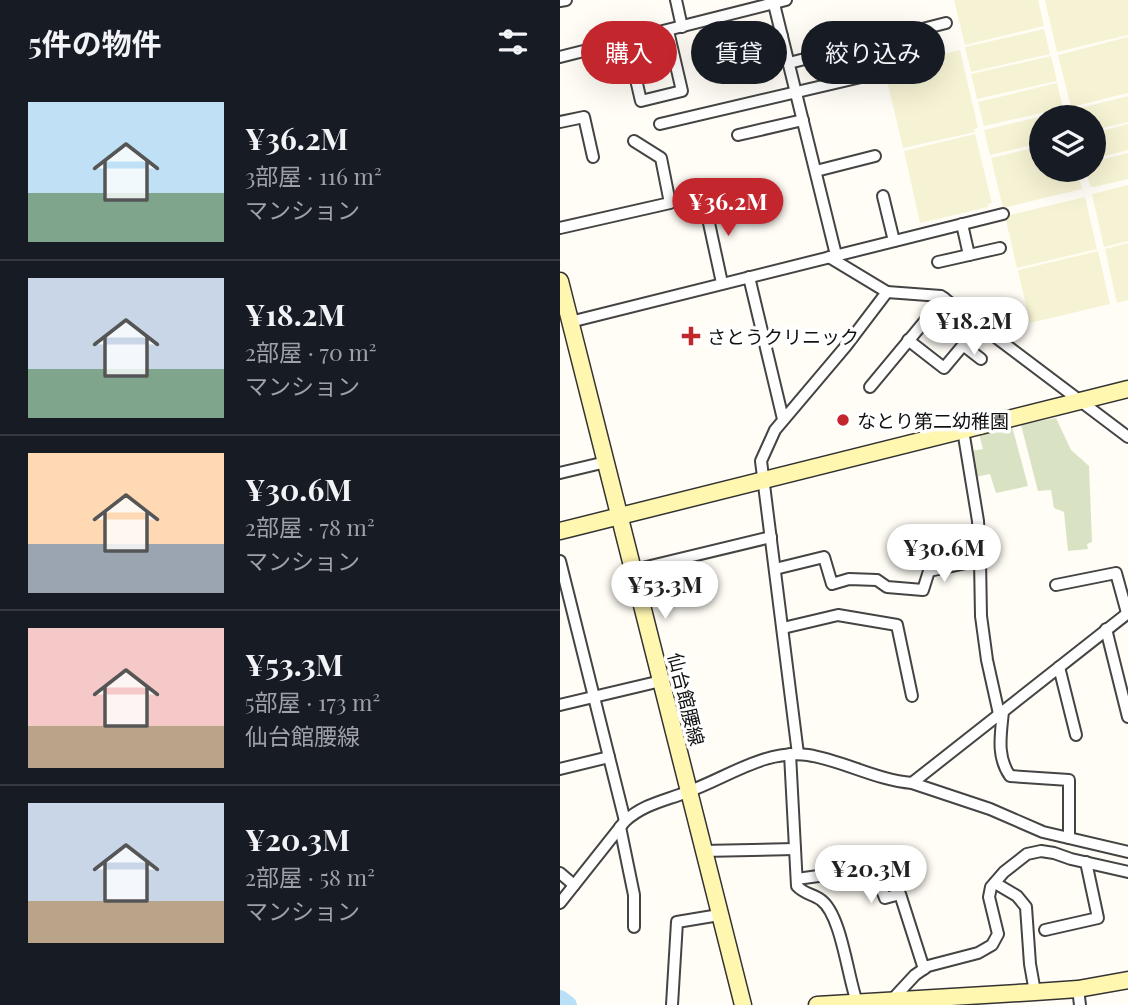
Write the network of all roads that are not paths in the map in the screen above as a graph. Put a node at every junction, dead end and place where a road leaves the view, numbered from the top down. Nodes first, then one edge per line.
1 (566, 0) edge
2 (676, 0) edge
3 (786, 0) edge
4 (560, 1) edge
5 (773, 2) edge
6 (778, 21) edge
7 (946, 23) dead end
8 (682, 27) junction
9 (677, 28) edge
10 (581, 52) edge
11 (787, 55) edge
12 (560, 57) edge
13 (789, 63) junction
14 (677, 70) edge
15 (638, 84) edge
16 (831, 84) edge
17 (796, 92) junction
18 (803, 120) junction
19 (560, 122) edge
20 (660, 124) dead end
21 (738, 135) dead end
22 (634, 141) dead end
23 (875, 156) dead end
24 (593, 157) dead end
25 (816, 171) junction
26 (883, 196) dead end
27 (704, 200) dead end
28 (1003, 214) dead end
29 (962, 224) junction
30 (560, 228) edge
31 (894, 241) junction
32 (1000, 248) dead end
33 (969, 255) junction
34 (832, 256) junction
35 (938, 262) dead end
36 (750, 277) junction
37 (560, 281) edge
38 (722, 283) junction
39 (887, 292) junction
40 (944, 298) junction
41 (570, 322) junction
42 (980, 325) junction
43 (908, 341) junction
44 (963, 345) junction
45 (981, 359) dead end
46 (870, 387) dead end
47 (1128, 389) edge
48 (1080, 400) junction
49 (783, 419) junction
50 (963, 430) junction
51 (1128, 437) edge
52 (606, 462) junction
53 (560, 473) edge
54 (764, 481) junction
55 (620, 515) junction
56 (560, 531) edge
57 (771, 537) junction
58 (980, 560) junction
59 (560, 561) edge
60 (775, 569) junction
61 (634, 570) junction
62 (1056, 585) dead end
63 (564, 592) edge
64 (1128, 613) edge
65 (783, 628) junction
66 (1106, 629) junction
67 (1059, 667) junction
68 (661, 681) junction
69 (912, 696) dead end
70 (595, 697) junction
71 (560, 705) edge
72 (1001, 712) junction
73 (1128, 717) edge
74 (1076, 735) dead end
75 (794, 754) junction
76 (609, 757) junction
77 (560, 769) edge
78 (912, 783) junction
79 (688, 792) junction
80 (622, 824) junction
81 (1069, 838) junction
82 (795, 849) junction
83 (702, 850) junction
84 (1128, 852) edge
85 (1086, 862) junction
86 (1128, 872) edge
87 (560, 873) edge
88 (797, 879) junction
89 (995, 883) junction
90 (574, 885) junction
91 (560, 903) edge
92 (719, 915) junction
93 (634, 927) dead end
94 (1045, 930) dead end
95 (924, 969) junction
96 (1128, 980) edge
97 (1035, 992) junction
98 (1079, 997) edge
99 (890, 1002) junction
100 (857, 1004) edge
101 (672, 1005) edge
102 (743, 1005) edge
103 (817, 1005) edge

1 - 4 street
2 - 8 street
3 - 5 street
5 - 6 street
5 - 8 street
7 - 13 street
8 - 9 street
10 - 12 street
11 - 13 street
13 - 17 street
14 - 15 street
16 - 17 street
17 - 18 street
17 - 20 street
18 - 21 street
18 - 25 street
19 - 24 street
22 - 30 street
23 - 25 street
25 - 34 street
26 - 31 street
27 - 38 street
28 - 29 street
29 - 31 street
29 - 33 street
31 - 34 street
32 - 33 street
33 - 35 street
34 - 36 street
34 - 39 street
36 - 38 street
36 - 49 street
37 - 41 street, 仙台館腰線
38 - 41 street
39 - 40 street
39 - 49 street
40 - 42 street
40 - 43 street
41 - 52 street, 仙台館腰線
42 - 44 street
42 - 48 street
43 - 44 street
43 - 46 street
44 - 45 street
47 - 48 street
48 - 50 street
48 - 51 street
49 - 54 street
50 - 54 street
50 - 58 street
52 - 53 street
52 - 55 street, 仙台館腰線
54 - 55 street
54 - 57 street
55 - 56 street
55 - 61 street, 仙台館腰線
57 - 60 street
57 - 61 street
58 - 60 street
58 - 72 street
59 - 63 street
60 - 65 street
61 - 68 street, 仙台館腰線
62 - 64 street
63 - 70 street
64 - 66 street
65 - 69 street
65 - 75 street
66 - 67 street
66 - 73 street
67 - 72 street
67 - 74 street
68 - 70 street
68 - 79 street, 仙台館腰線
70 - 71 street
70 - 76 street
72 - 78 street
72 - 81 street
75 - 78 street
75 - 79 street
75 - 82 street
76 - 77 street
76 - 80 street
78 - 81 street
79 - 80 street
79 - 83 street, 仙台館腰線
80 - 90 street
80 - 93 street
81 - 84 street
82 - 83 street
82 - 88 street
83 - 92 street, 仙台館腰線
85 - 86 street
85 - 89 street
85 - 94 street
87 - 90 street
88 - 95 street
88 - 100 street
89 - 95 street
89 - 97 street
90 - 91 street
92 - 101 street
92 - 102 street, 仙台館腰線
95 - 99 street
96 - 98 street
97 - 98 street
97 - 99 street
99 - 100 street
100 - 103 street

